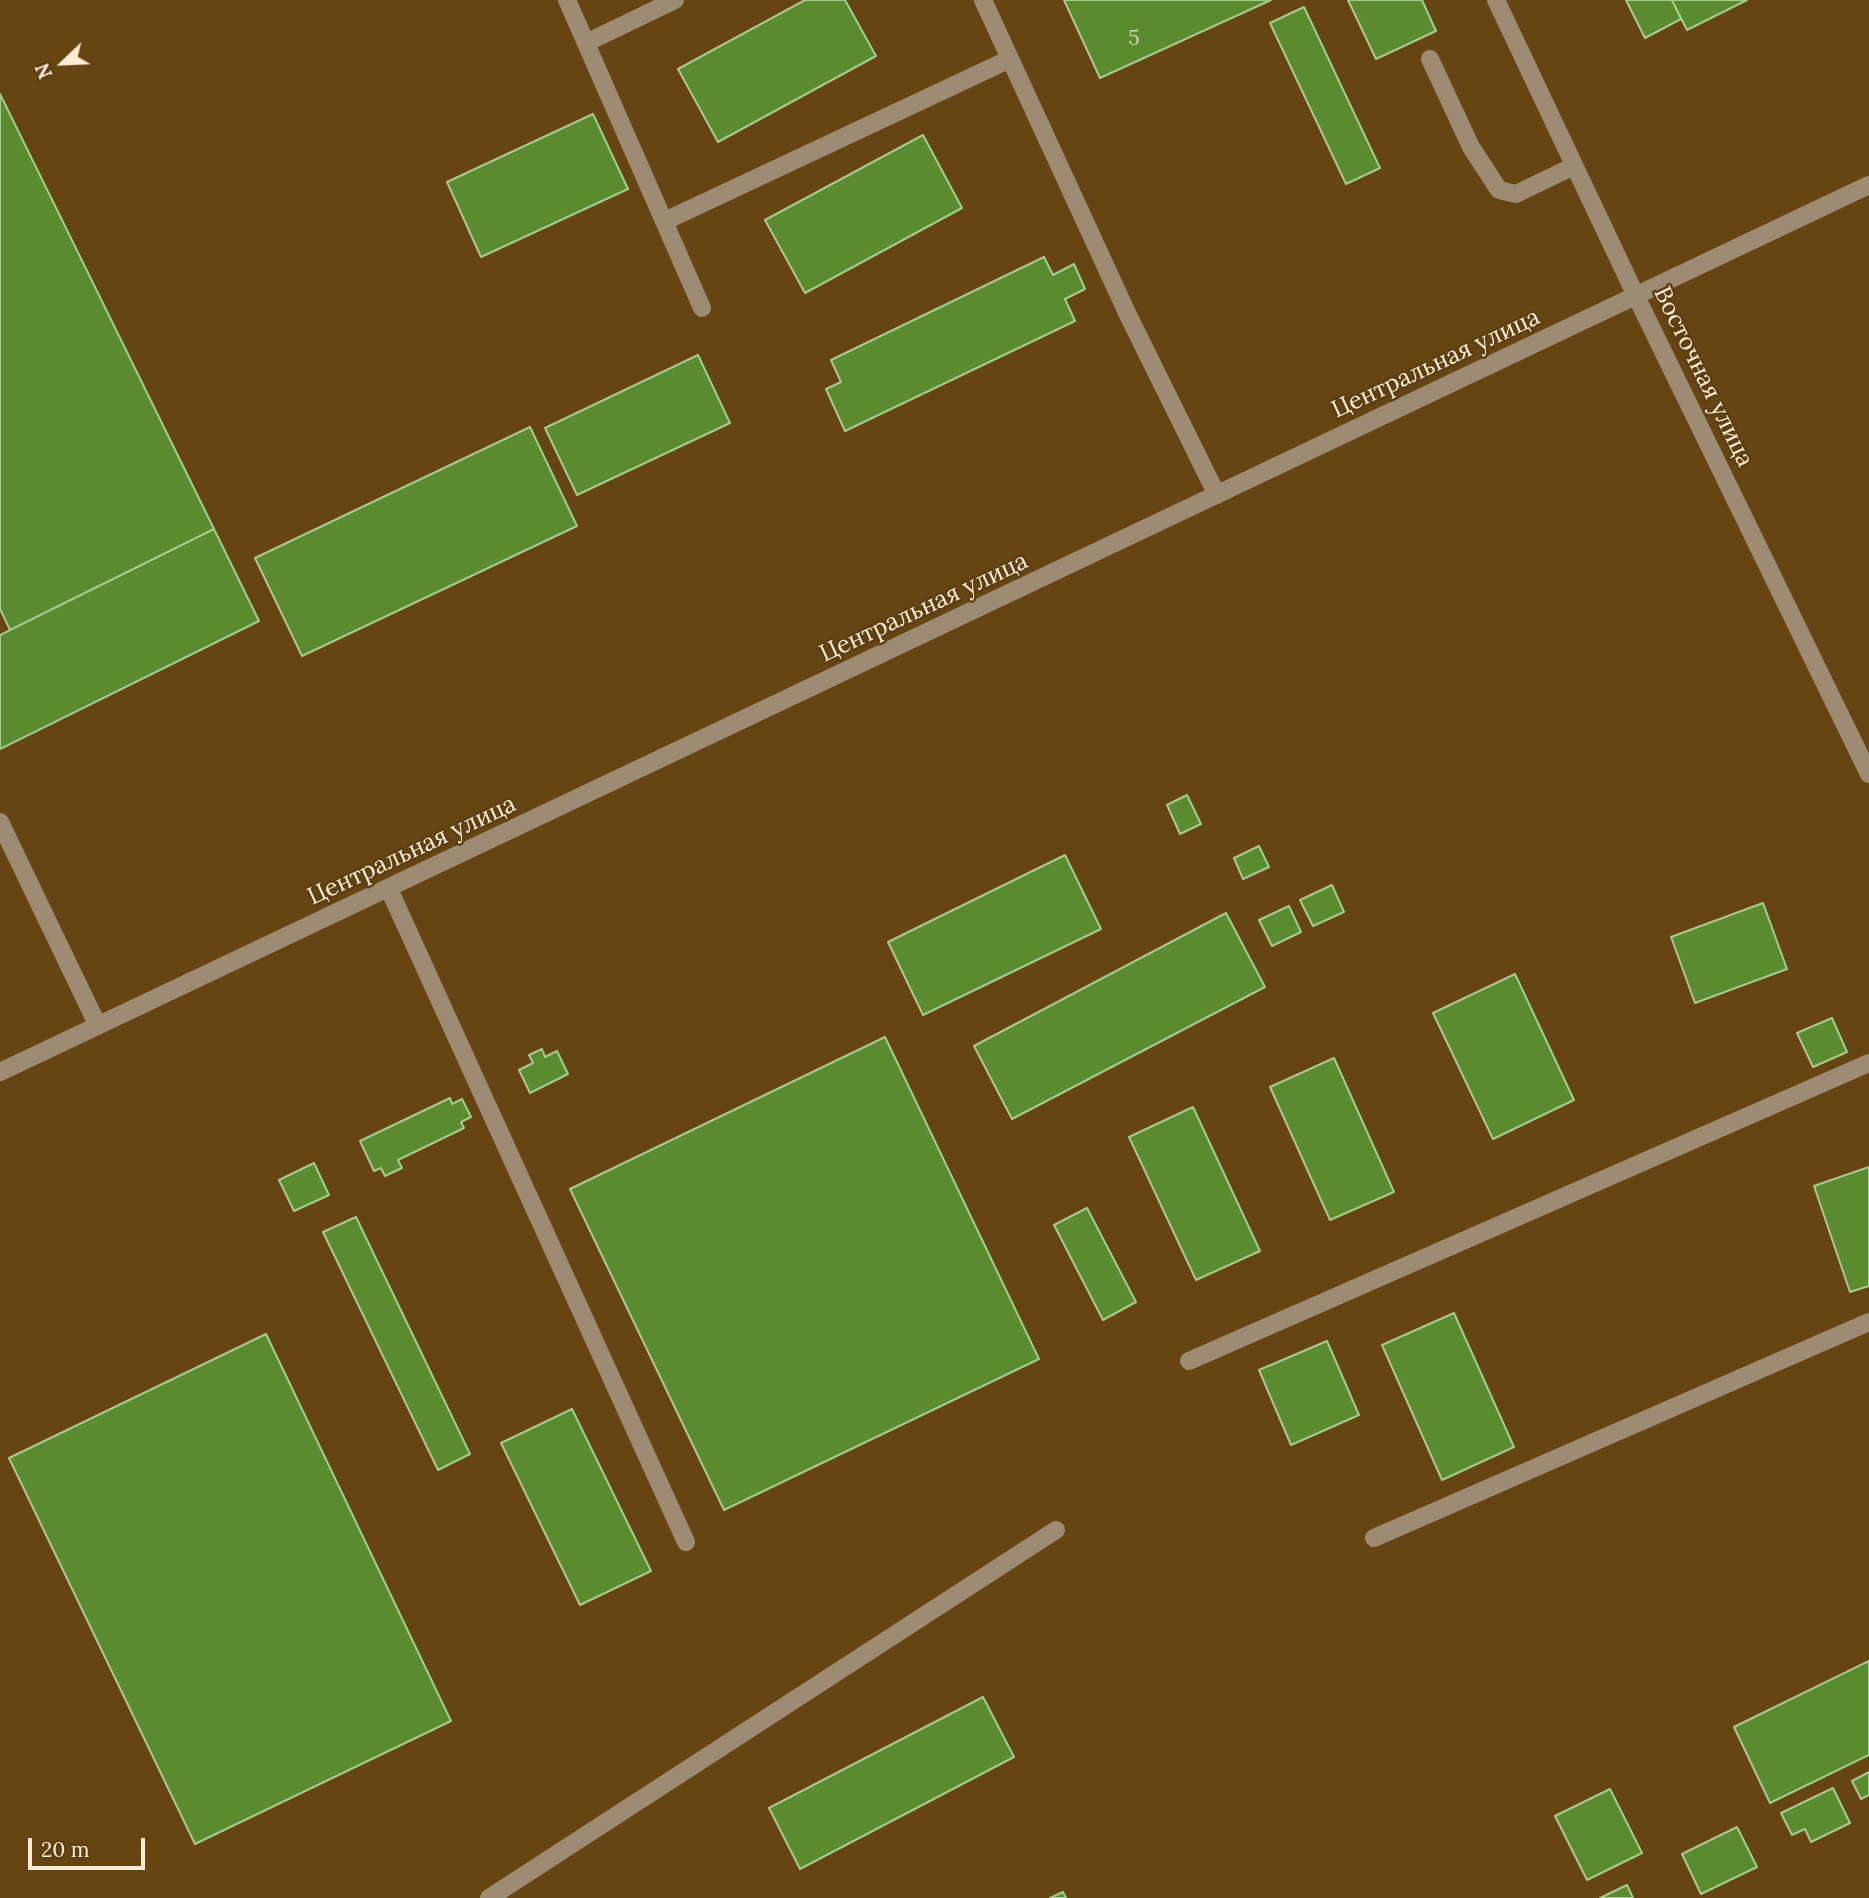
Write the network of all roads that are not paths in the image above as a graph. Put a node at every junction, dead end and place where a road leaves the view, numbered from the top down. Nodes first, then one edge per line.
1 (567, 0) edge
2 (675, 0) edge
3 (983, 0) edge
4 (1496, 0) edge
5 (586, 43) junction
6 (1010, 59) junction
7 (1430, 59) dead end
8 (1574, 166) junction
9 (1869, 185) edge
10 (665, 221) junction
11 (1636, 296) junction
12 (702, 308) dead end
13 (1217, 495) junction
14 (1869, 774) edge
15 (0, 822) edge
16 (389, 888) junction
17 (98, 1026) junction
18 (1869, 1063) edge
19 (0, 1072) edge
20 (1869, 1322) edge
21 (1189, 1361) dead end
22 (1056, 1530) dead end
23 (1374, 1538) dead end
24 (686, 1542) dead end
25 (489, 1898) edge

1 - 5 street
2 - 5 street
3 - 6 street
4 - 8 street, Восточная улица
5 - 10 street
6 - 10 street
6 - 13 street
7 - 8 street
8 - 11 street, Восточная улица
9 - 11 street, Центральная улица
10 - 12 street
11 - 13 street, Центральная улица
11 - 14 street, Восточная улица
13 - 16 street, Центральная улица
15 - 17 street
16 - 17 street, Центральная улица
16 - 24 street
17 - 19 street, Центральная улица
18 - 21 street
20 - 23 street
22 - 25 street

